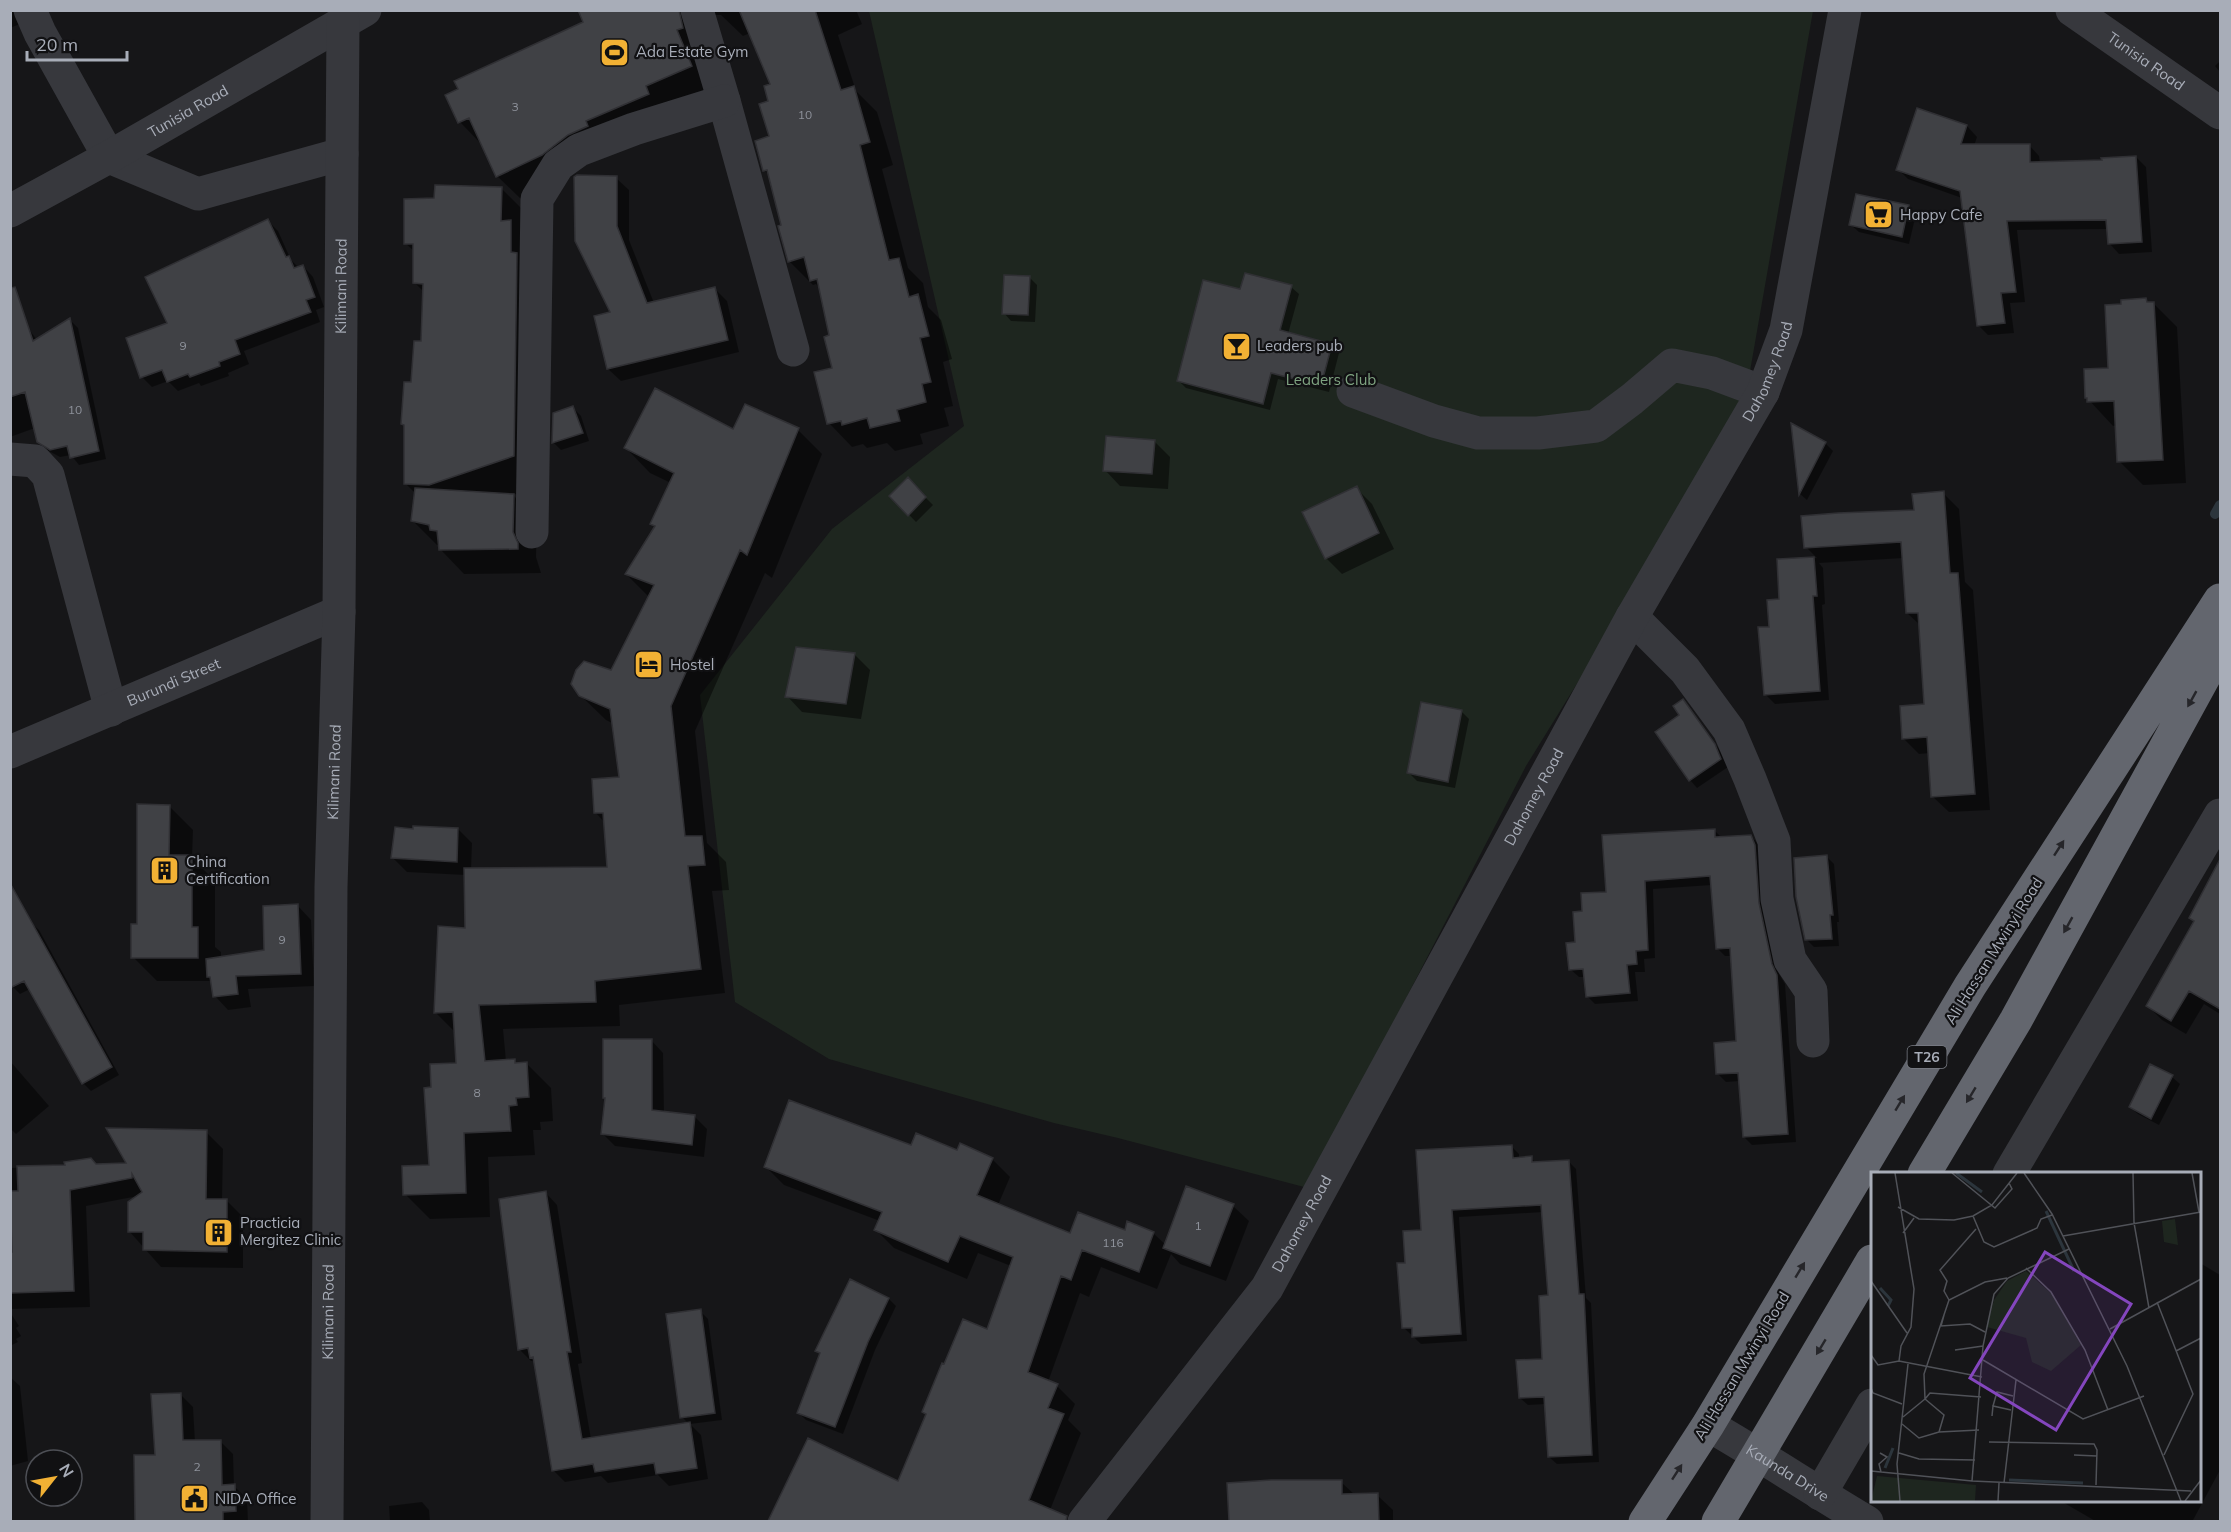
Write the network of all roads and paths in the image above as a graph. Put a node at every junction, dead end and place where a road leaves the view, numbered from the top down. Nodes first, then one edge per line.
1 (30, 10) edge
2 (697, 10) edge
3 (1845, 10) edge
4 (2072, 10) edge
5 (354, 16) edge
6 (724, 101) junction
7 (2220, 113) edge
8 (342, 154) junction
9 (109, 157) junction
10 (10, 211) edge
11 (793, 350) dead end
12 (1353, 391) dead end
13 (1763, 392) junction
14 (10, 459) edge
15 (532, 532) dead end
16 (2220, 600) edge
17 (339, 612) junction
18 (1632, 617) junction
19 (2220, 648) edge
20 (111, 710) junction
21 (10, 753) edge
22 (2220, 815) edge
23 (1813, 1041) dead end
24 (1925, 1172) edge
25 (2010, 1172) edge
26 (1871, 1264) edge
27 (1871, 1406) edge
28 (1708, 1425) junction
29 (1792, 1476) junction
30 (327, 1521) edge
31 (1084, 1521) edge
32 (1645, 1521) edge
33 (1718, 1521) edge
34 (1867, 1521) edge

1 - 9 street
2 - 6 street
3 - 13 street, Dahomey Road
4 - 7 street, Tunisia Road
5 - 8 street, Kilimani Road
5 - 9 street, Tunisia Road
6 - 11 street
6 - 15 street
8 - 9 street
8 - 17 street, Kilimani Road
9 - 10 street, Tunisia Road
12 - 13 street
13 - 18 street, Dahomey Road
14 - 20 street
28 -> 16 highway, Ali Hassan Mwinyi Road / T26
17 - 20 street, Burundi Street
17 - 30 street, Kilimani Road
18 - 23 street
18 - 31 street, Dahomey Road
19 -> 24 highway
20 - 21 street, Burundi Street
22 - 25 street
26 -> 29 highway
27 - 29 street
28 - 29 street, Kaunda Drive
32 -> 28 highway, Ali Hassan Mwinyi Road / T26
29 - 33 highway
29 - 34 street, Kaunda Drive

